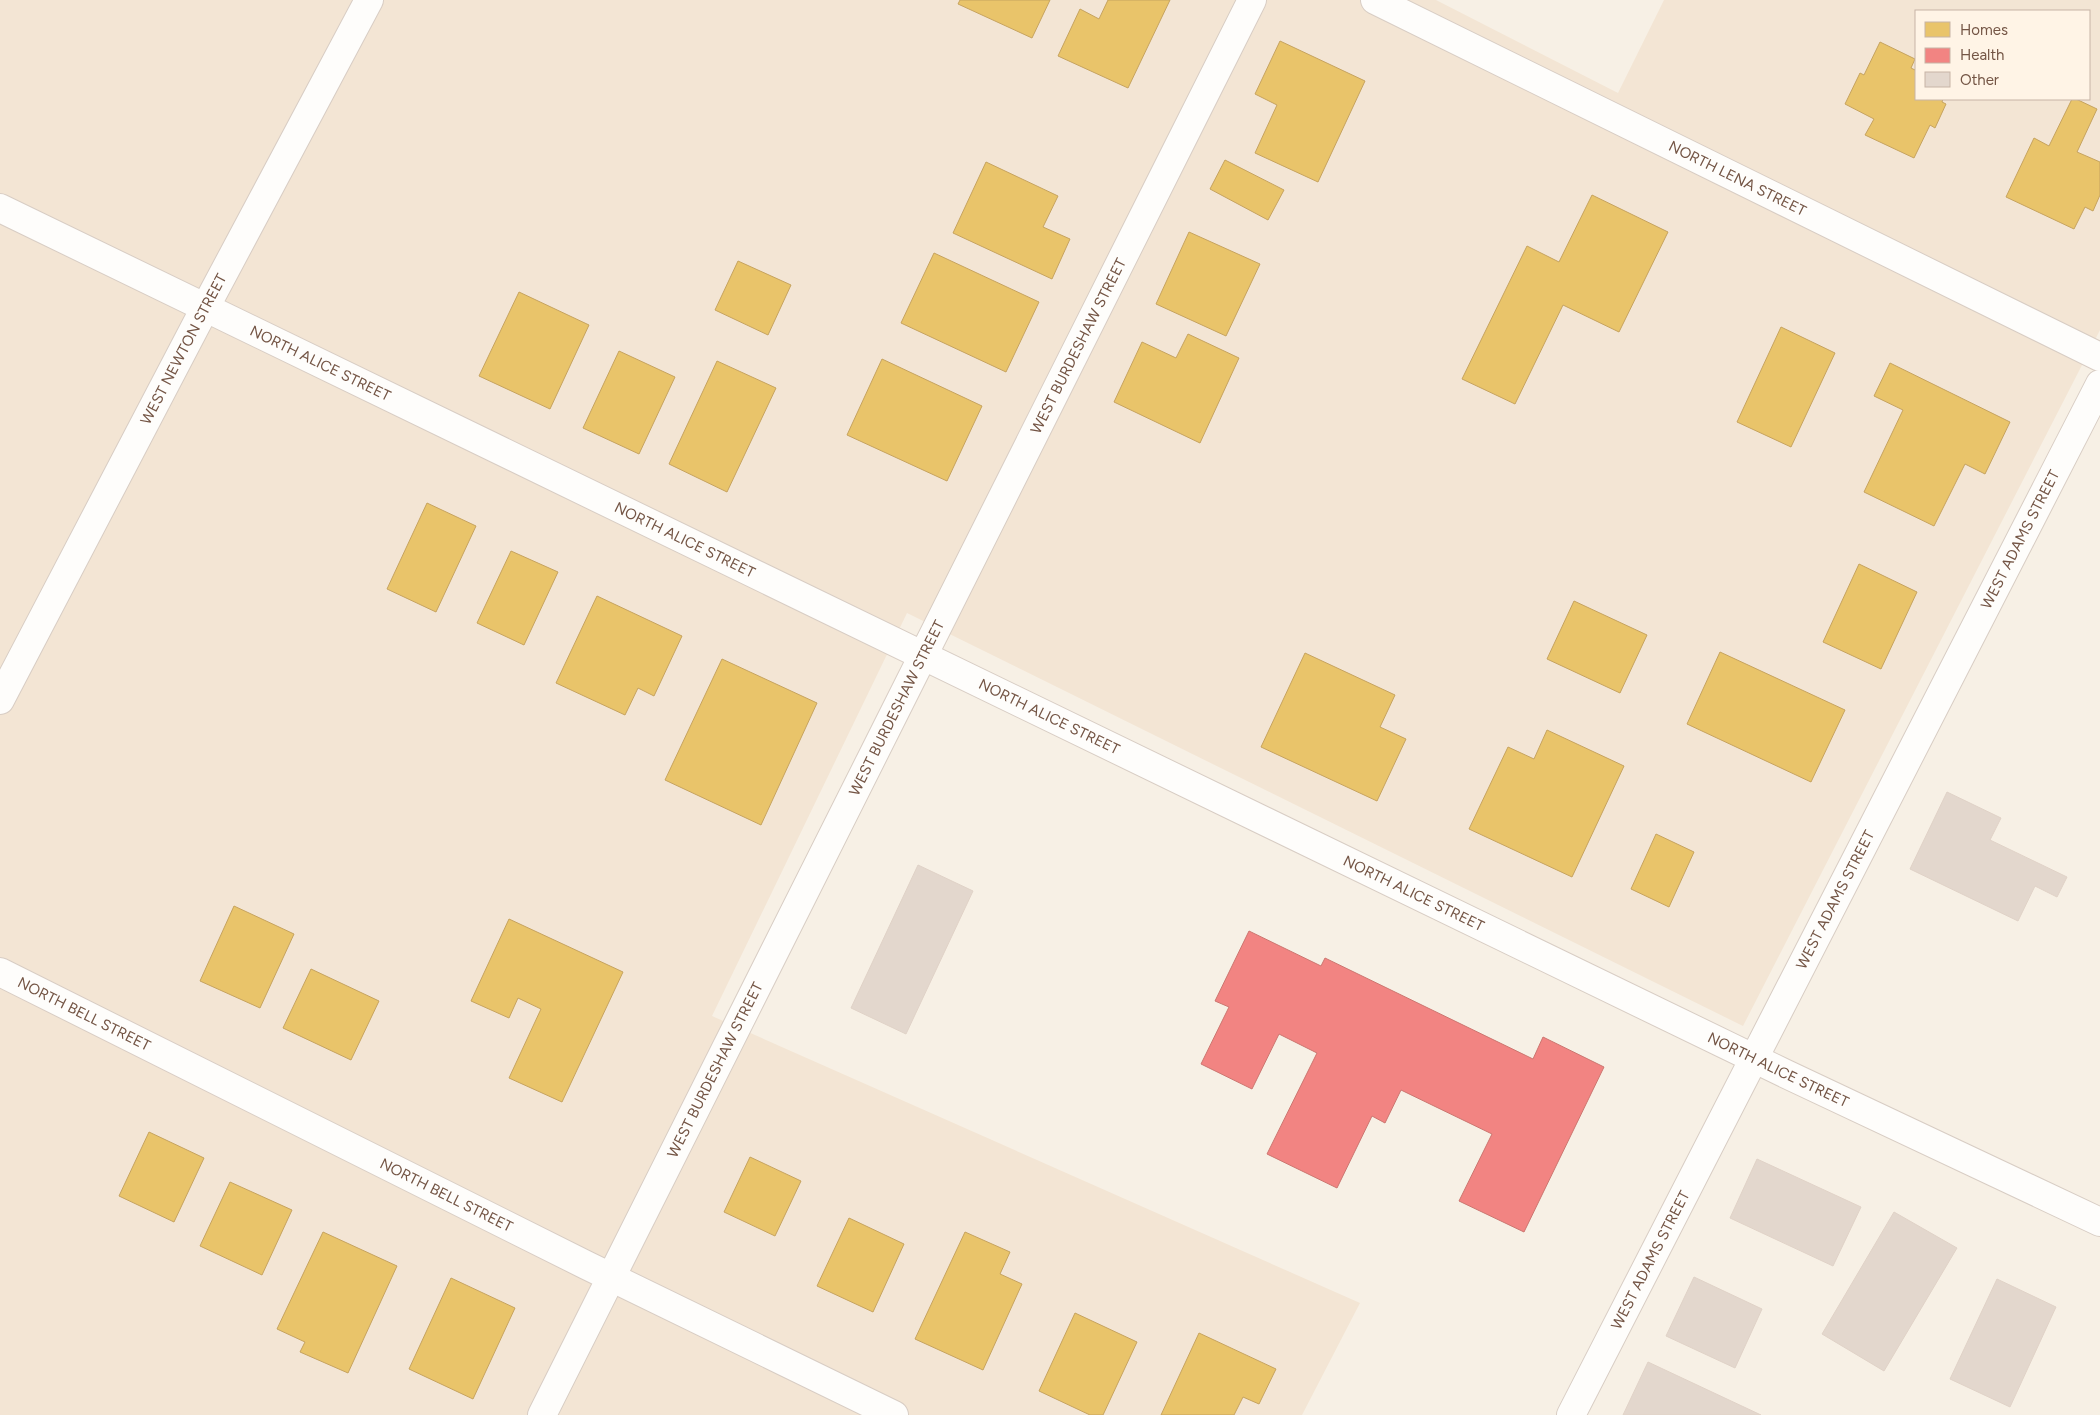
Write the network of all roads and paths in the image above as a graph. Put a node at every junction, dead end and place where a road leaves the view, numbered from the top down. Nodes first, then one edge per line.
1 (370, 0) edge
2 (1252, 0) edge
3 (1375, 0) edge
4 (0, 208) edge
5 (205, 308) junction
6 (2100, 357) edge
7 (2100, 384) edge
8 (922, 656) junction
9 (0, 700) edge
10 (0, 972) edge
11 (1753, 1058) junction
12 (2100, 1222) edge
13 (612, 1278) junction
14 (542, 1415) edge
15 (894, 1415) edge
16 (1571, 1415) edge

1 - 5 street, WEST NEWTON STREET
2 - 8 street, WEST BURDESHAW STREET
3 - 6 street, NORTH LENA STREET
4 - 5 street, NORTH ALICE STREET
5 - 8 street, NORTH ALICE STREET
5 - 9 street, WEST NEWTON STREET
7 - 11 street, WEST ADAMS STREET
8 - 11 street, NORTH ALICE STREET
8 - 13 street, WEST BURDESHAW STREET
10 - 13 street, NORTH BELL STREET
11 - 12 street, NORTH ALICE STREET
11 - 16 street, WEST ADAMS STREET
13 - 14 street, WEST BURDESHAW STREET
13 - 15 street, NORTH BELL STREET

